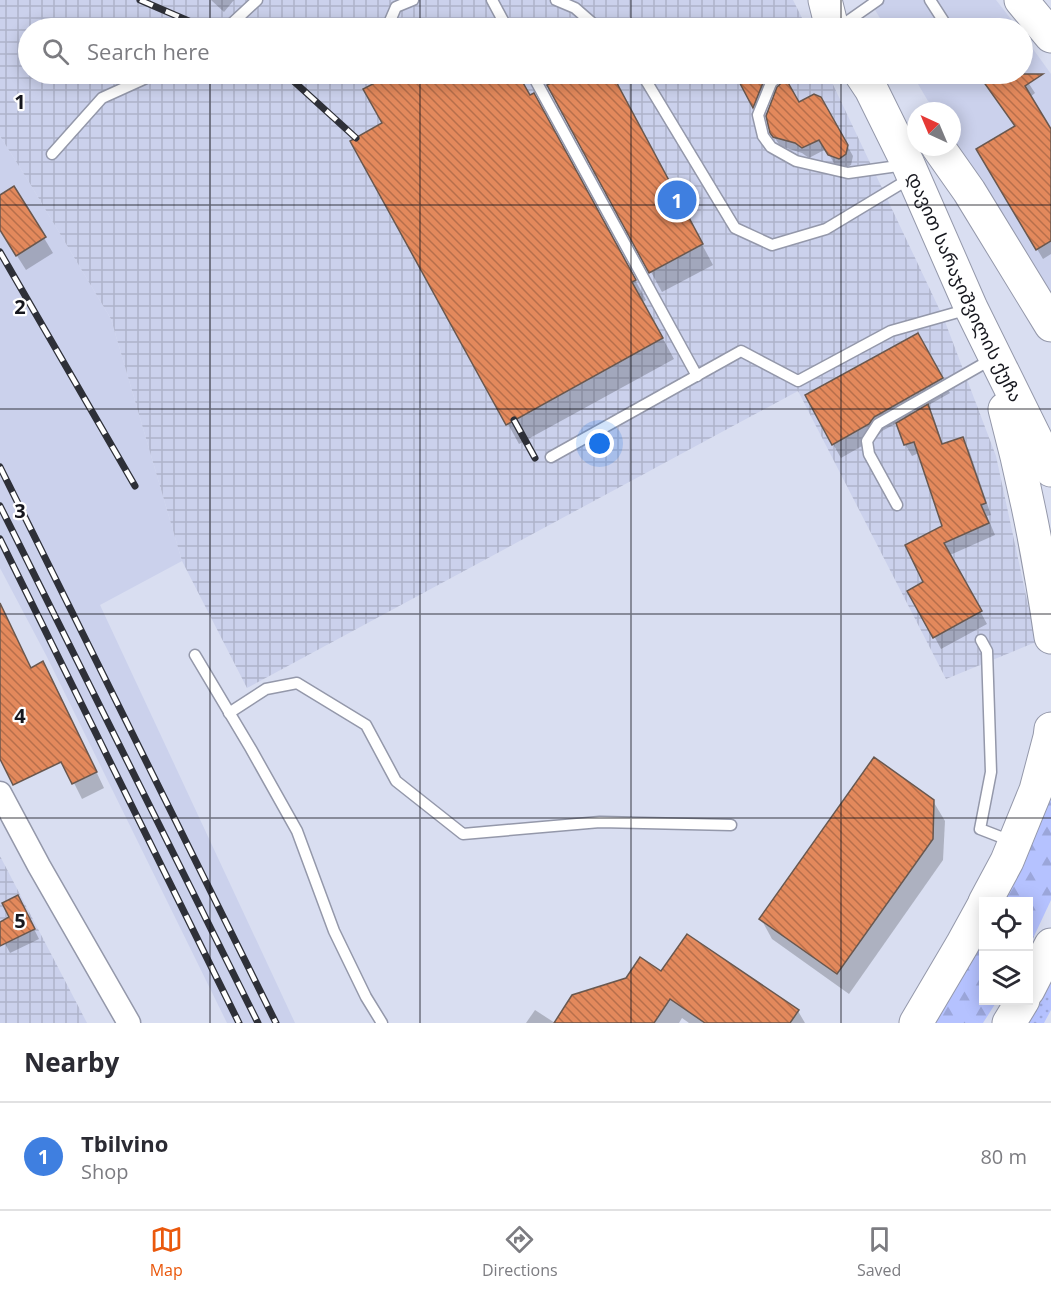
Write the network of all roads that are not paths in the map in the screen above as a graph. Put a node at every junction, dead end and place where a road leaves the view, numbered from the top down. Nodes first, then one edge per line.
1 (257, 0) edge
2 (413, 0) edge
3 (492, 0) edge
4 (556, 0) edge
5 (825, 0) edge
6 (879, 0) edge
7 (930, 0) edge
8 (1021, 0) edge
9 (238, 18) edge
10 (391, 18) edge
11 (502, 18) edge
12 (586, 18) edge
13 (829, 18) edge
14 (853, 18) edge
15 (942, 18) edge
16 (1051, 36) edge
17 (133, 84) edge
18 (537, 84) edge
19 (648, 84) edge
20 (771, 84) edge
21 (868, 84) edge
22 (869, 84) edge
23 (907, 116) edge
24 (52, 154) dead end
25 (944, 156) edge
26 (911, 170) junction
27 (971, 308) junction
28 (1051, 325) edge
29 (989, 348) junction
30 (698, 376) junction
31 (551, 457) dead end
32 (1051, 470) edge
33 (897, 505) dead end
34 (1051, 637) edge
35 (981, 639) dead end
36 (195, 655) dead end
37 (230, 713) junction
38 (1051, 729) edge
39 (0, 793) edge
40 (731, 825) dead end
41 (1014, 843) junction
42 (987, 897) edge
43 (979, 913) edge
44 (1051, 945) edge
45 (1033, 982) edge
46 (1020, 1005) edge
47 (129, 1023) edge
48 (382, 1023) edge
49 (916, 1023) edge
50 (1009, 1023) edge

1 - 9 lane
2 - 10 lane
3 - 11 lane
4 - 12 lane
5 - 13 main road
6 - 14 lane
7 - 15 lane
8 - 16 main road
17 - 24 lane
18 - 30 lane
19 - 26 lane
20 - 26 lane
21 - 26 main road, დავით სარაჯიშვილის ქუჩა
22 - 23 main road
25 - 28 main road
26 - 27 main road, დავით სარაჯიშვილის ქუჩა
27 - 29 main road, დავით სარაჯიშვილის ქუჩა
27 - 30 lane
29 - 32 main road, დავით სარაჯიშვილის ქუჩა
29 - 33 lane
29 - 34 main road
30 - 31 lane
35 - 41 lane
36 - 37 lane
37 - 40 lane
37 - 48 lane
38 - 41 main road
39 - 47 street
41 - 42 main road
43 - 49 main road
44 - 45 main road
46 - 50 main road

